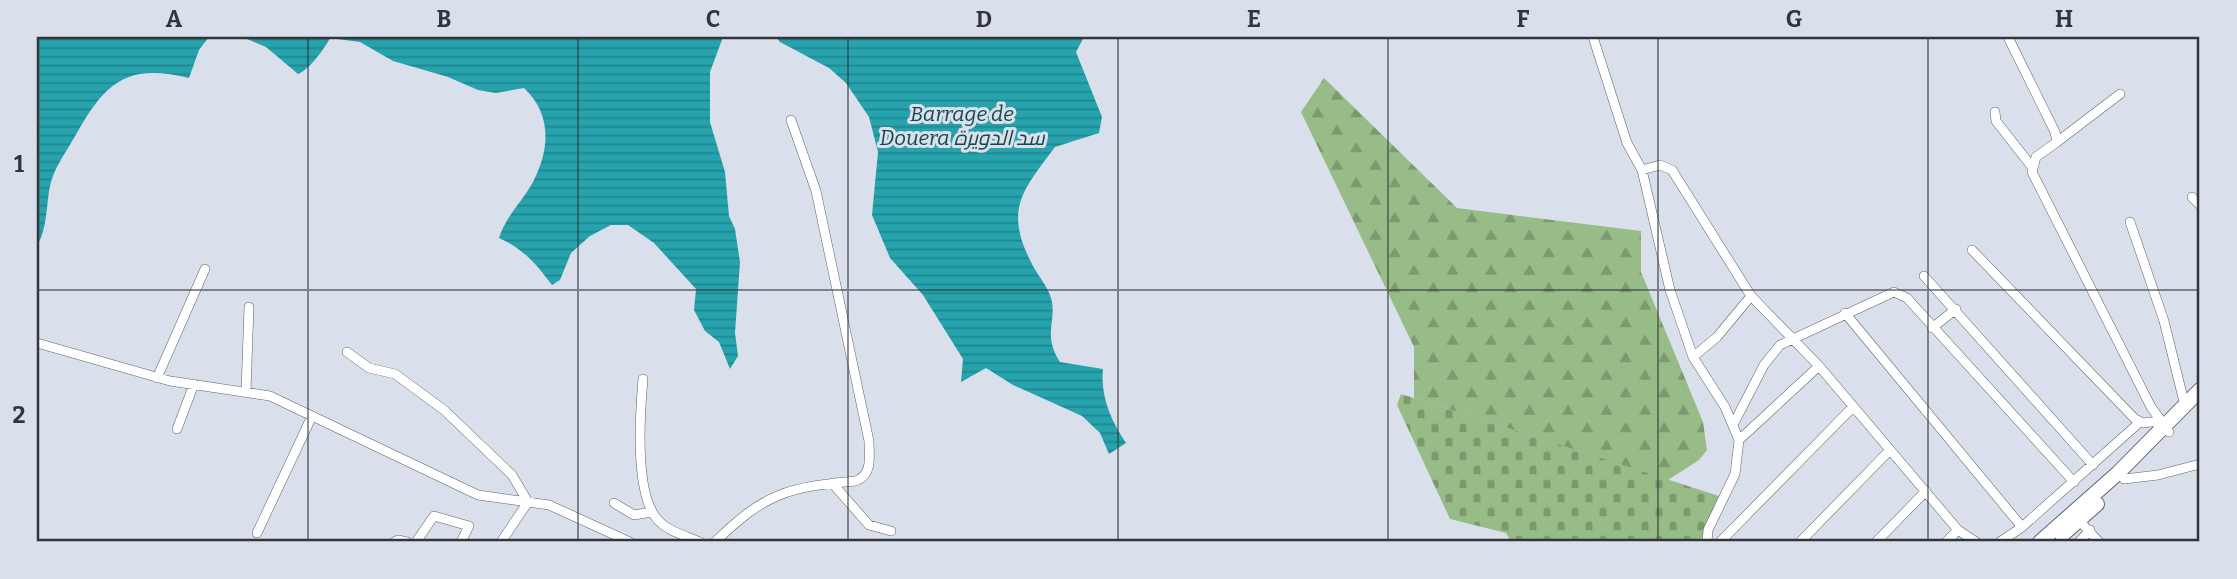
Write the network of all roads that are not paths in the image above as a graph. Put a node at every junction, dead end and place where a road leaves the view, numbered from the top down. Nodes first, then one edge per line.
1 (1592, 37) edge
2 (2008, 37) edge
3 (2120, 94) dead end
4 (1995, 112) dead end
5 (792, 120) dead end
6 (2057, 142) junction
7 (2032, 167) junction
8 (1642, 170) junction
9 (2192, 197) dead end
10 (2200, 205) edge
11 (2130, 222) dead end
12 (1972, 250) dead end
13 (205, 269) dead end
14 (1923, 276) dead end
15 (1751, 296) junction
16 (249, 307) dead end
17 (1956, 309) junction
18 (1845, 313) junction
19 (1932, 328) junction
20 (1792, 340) junction
21 (37, 343) edge
22 (347, 352) dead end
23 (1693, 356) junction
24 (1819, 366) junction
25 (157, 378) junction
26 (643, 379) dead end
27 (194, 384) junction
28 (2200, 390) edge
29 (246, 391) junction
30 (2200, 399) edge
31 (2185, 406) junction
32 (1853, 407) junction
33 (312, 416) junction
34 (2140, 422) junction
35 (1734, 423) junction
36 (2165, 426) junction
37 (177, 429) dead end
38 (1739, 440) junction
39 (1890, 450) junction
40 (2200, 464) edge
41 (2093, 465) junction
42 (2124, 479) junction
43 (2074, 482) junction
44 (832, 483) junction
45 (1926, 491) junction
46 (528, 502) junction
47 (614, 503) dead end
48 (652, 512) junction
49 (2080, 521) junction
50 (2022, 527) junction
51 (1708, 530) junction
52 (1958, 530) junction
53 (891, 531) dead end
54 (257, 533) dead end
55 (394, 542) edge
56 (407, 542) edge
57 (416, 542) edge
58 (461, 542) edge
59 (501, 542) edge
60 (630, 542) edge
61 (700, 542) edge
62 (715, 542) edge
63 (1707, 542) edge
64 (1722, 542) edge
65 (1800, 542) edge
66 (1876, 542) edge
67 (1946, 542) edge
68 (1976, 542) edge
69 (2000, 542) edge
70 (2039, 542) edge
71 (2053, 542) edge
72 (2078, 542) edge
73 (2099, 542) edge

1 - 8 street
2 - 6 street
3 - 6 street
4 - 7 street
5 - 44 street
6 - 7 street
7 - 36 street
8 - 15 street
8 - 23 street
9 - 10 street
11 - 31 street
12 - 34 street
13 - 25 street
14 - 17 street
15 - 20 street
15 - 23 street
16 - 29 street
17 - 19 street
17 - 41 street
18 - 19 street
18 - 20 street
18 - 50 street
19 - 43 street
20 - 24 street
20 - 35 street
21 - 25 street
22 - 46 street
23 - 35 street
24 - 32 street
24 - 38 street
25 - 27 street
26 - 48 street
27 - 29 street
27 - 37 street
28 - 31 main road
29 - 33 street
30 - 36 main road
31 - 36 main road
32 - 39 street
32 - 64 street
33 - 46 street
33 - 54 street
34 - 36 street
34 - 41 street
35 - 38 street
36 - 42 main road
36 - 49 main road
38 - 51 street
39 - 45 street
39 - 65 street
40 - 42 street
41 - 43 street
42 - 49 main road
43 - 50 street
44 - 53 street
44 - 62 street
45 - 52 street
45 - 66 street
46 - 59 street
46 - 60 street
47 - 48 street
48 - 61 street
49 - 70 main road
49 - 71 main road
49 - 72 street
49 - 73 street
50 - 69 street
51 - 63 street
51 - 64 street
52 - 67 street
52 - 68 street
55 - 56 street
57 - 58 street

